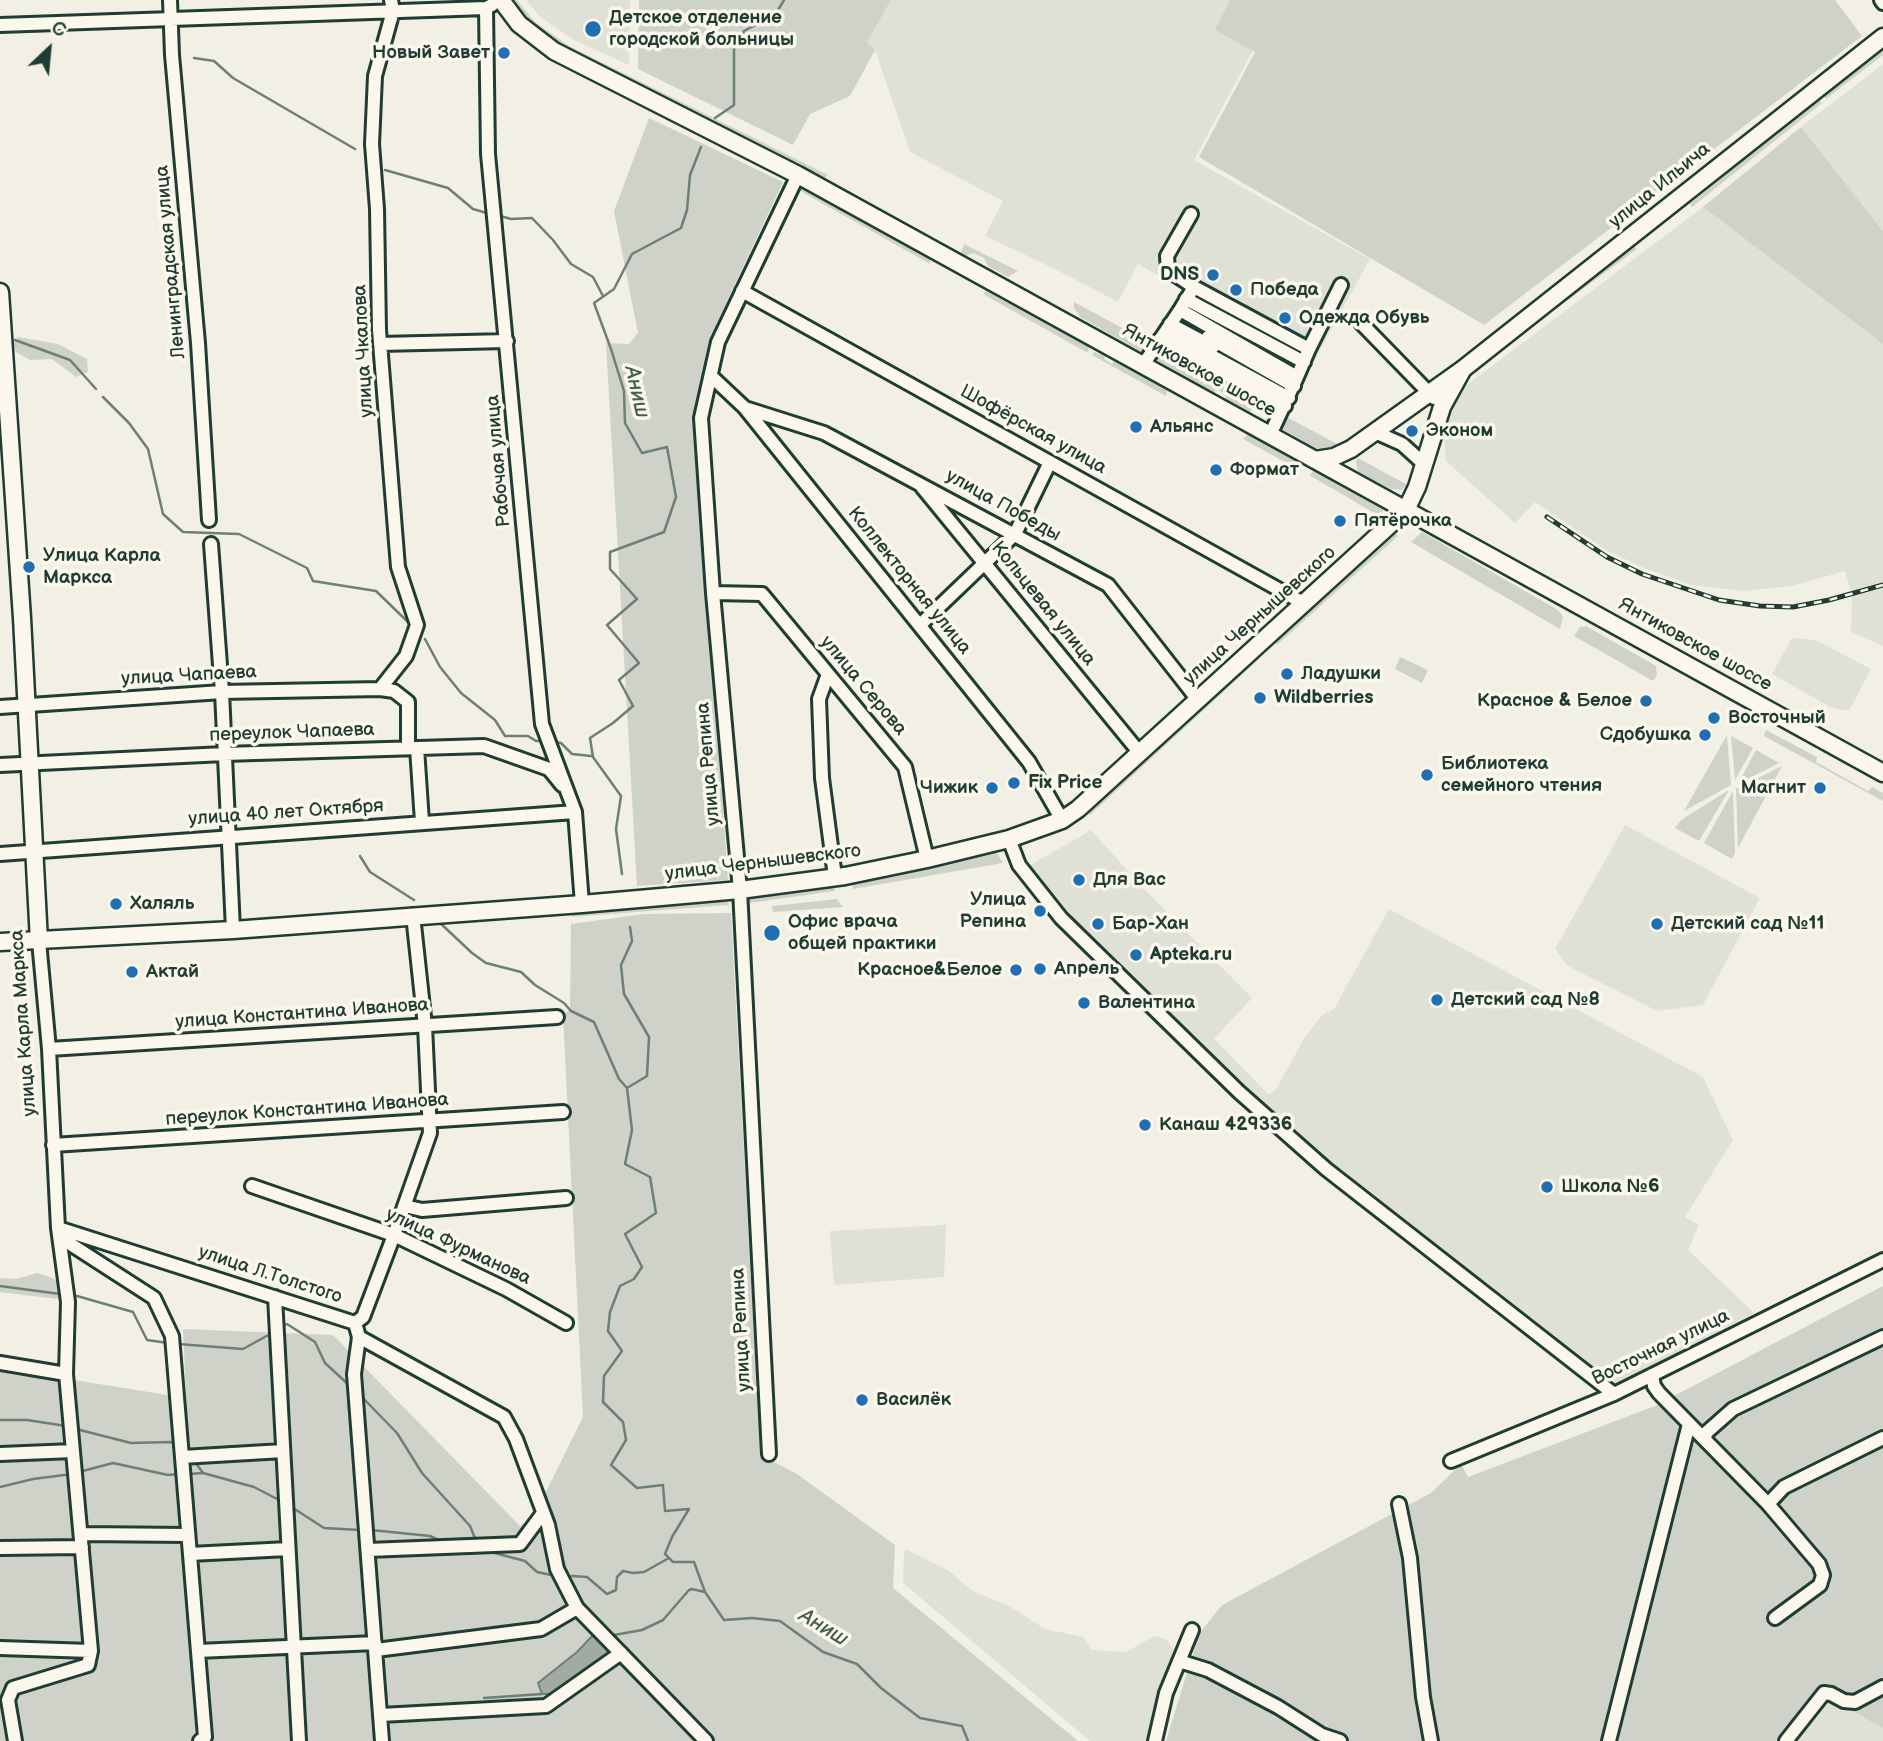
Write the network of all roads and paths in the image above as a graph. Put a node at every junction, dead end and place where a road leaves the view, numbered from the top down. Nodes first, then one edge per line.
1 (170, 0) edge
2 (500, 0) edge
3 (392, 6) edge
4 (486, 8) junction
5 (172, 19) junction
6 (0, 25) edge
7 (1883, 37) edge
8 (798, 175) junction
9 (1191, 214) dead end
10 (1341, 285) dead end
11 (742, 291) junction
12 (0, 292) edge
13 (1252, 318) junction
14 (1361, 323) dead end
15 (507, 341) junction
16 (380, 344) junction
17 (1229, 361) junction
18 (1304, 362) junction
19 (1143, 365) junction
20 (1464, 369) junction
21 (3, 371) edge
22 (711, 376) junction
23 (1430, 393) junction
24 (1442, 407) junction
25 (744, 408) junction
26 (1375, 432) junction
27 (1270, 435) junction
28 (1351, 449) junction
29 (1315, 460) junction
30 (1050, 462) junction
31 (1424, 464) junction
32 (1346, 477) junction
33 (917, 481) junction
34 (1406, 510) junction
35 (209, 520) dead end
36 (1014, 534) junction
37 (211, 544) dead end
38 (985, 563) junction
39 (713, 593) junction
40 (1305, 604) junction
41 (919, 625) junction
42 (828, 674) junction
43 (380, 689) junction
44 (222, 692) junction
45 (1198, 700) junction
46 (25, 706) junction
47 (0, 707) edge
48 (412, 748) junction
49 (1139, 752) junction
50 (224, 754) junction
51 (29, 764) junction
52 (0, 765) edge
53 (1883, 773) edge
54 (569, 794) junction
55 (575, 812) junction
56 (1062, 820) junction
57 (422, 822) junction
58 (229, 836) junction
59 (1009, 839) junction
60 (34, 852) junction
61 (0, 854) edge
62 (928, 859) junction
63 (835, 877) junction
64 (740, 890) junction
65 (582, 904) junction
66 (412, 915) junction
67 (233, 930) junction
68 (39, 941) junction
69 (0, 943) edge
70 (558, 1017) dead end
71 (425, 1026) junction
72 (49, 1049) junction
73 (563, 1112) dead end
74 (429, 1121) junction
75 (53, 1145) junction
76 (251, 1186) dead end
77 (566, 1198) dead end
78 (405, 1206) junction
79 (60, 1233) junction
80 (394, 1235) junction
81 (1883, 1260) edge
82 (275, 1297) junction
83 (355, 1323) junction
84 (566, 1323) dead end
85 (359, 1337) junction
86 (1883, 1337) edge
87 (0, 1363) edge
88 (66, 1374) junction
89 (1652, 1375) junction
90 (1614, 1395) junction
91 (1689, 1424) junction
92 (1883, 1438) edge
93 (1704, 1439) junction
94 (73, 1451) junction
95 (283, 1451) junction
96 (0, 1454) edge
97 (769, 1454) dead end
98 (182, 1457) junction
99 (1451, 1461) dead end
100 (1399, 1504) dead end
101 (1768, 1504) junction
102 (543, 1513) junction
103 (188, 1535) junction
104 (82, 1541) junction
105 (0, 1548) edge
106 (288, 1549) junction
107 (368, 1550) junction
108 (190, 1554) junction
109 (577, 1608) junction
110 (1775, 1618) dead end
111 (1192, 1630) dead end
112 (294, 1646) junction
113 (376, 1646) junction
114 (0, 1648) edge
115 (198, 1650) junction
116 (91, 1651) junction
117 (621, 1653) junction
118 (1179, 1661) junction
119 (1883, 1687) edge
120 (381, 1715) junction
121 (15, 1741) edge
122 (200, 1741) edge
123 (299, 1741) edge
124 (382, 1741) edge
125 (706, 1741) edge
126 (1155, 1741) edge
127 (1340, 1741) edge
128 (1431, 1741) edge
129 (1609, 1741) edge
130 (1786, 1741) edge

1 - 5 street, Ленинградская улица
2 - 4 street
2 - 8 street, Янтиковское шоссе
3 - 4 street
3 - 5 street
3 - 16 street, улица Чкалова
4 - 15 street, Рабочая улица
5 - 6 street
5 - 35 street, Ленинградская улица
7 - 20 street, улица Ильича
8 - 11 street, улица Репина
8 - 19 street, Янтиковское шоссе
9 - 13 street
10 - 13 street
11 - 22 street, улица Репина
11 - 30 street, Шофёрская улица
12 - 21 street, улица Карла Маркса
13 - 17 street
13 - 17 street
13 - 17 street
13 - 17 street
13 - 17 street
13 - 17 street
13 - 17 street
13 - 17 street
13 - 17 street
13 - 17 street
13 - 17 street
13 - 18 street
14 - 23 street
15 - 16 street
15 - 54 street, Рабочая улица
16 - 43 street, улица Чкалова
17 - 18 street
17 - 18 street
17 - 19 street
17 - 27 street
19 - 27 street, Янтиковское шоссе
20 - 23 street, улица Ильича
20 - 24 street, улица Ильича
21 - 46 street, улица Карла Маркса
22 - 25 street, Коллекторная улица
22 - 39 street, улица Репина
23 - 24 street
23 - 26 street, улица Ильича
24 - 31 street, улица Ильича
25 - 33 street, улица Победы
25 - 41 street, Коллекторная улица
26 - 28 street, улица Ильича
26 - 31 street
27 - 29 street, Янтиковское шоссе
28 - 29 street, улица Ильича
28 - 32 street
29 - 32 street, Янтиковское шоссе
30 - 36 street
30 - 40 street, Шофёрская улица
31 - 34 street, улица Ильича
32 - 34 street, Янтиковское шоссе
33 - 36 street, улица Победы
33 - 38 street, Кольцевая улица
34 - 40 street, улица Чернышевского
34 - 53 street, Янтиковское шоссе
36 - 38 street
36 - 45 street, улица Победы
37 - 44 street
38 - 41 street
38 - 49 street, Кольцевая улица
39 - 42 street, улица Серова
39 - 64 street, улица Репина
40 - 45 street, улица Чернышевского
41 - 56 street, Коллекторная улица
42 - 62 street, улица Серова
42 - 63 street
43 - 44 street, улица Чапаева
43 - 48 street
44 - 46 street, улица Чапаева
44 - 50 street
45 - 49 street, улица Чернышевского
46 - 47 street, улица Чапаева
46 - 51 street, улица Карла Маркса
48 - 50 street, переулок Чапаева
48 - 54 street, переулок Чапаева
48 - 57 street
49 - 56 street, улица Чернышевского
50 - 51 street, переулок Чапаева
50 - 58 street
51 - 52 street, переулок Чапаева
51 - 60 street, улица Карла Маркса
54 - 55 street, Рабочая улица
55 - 57 street, улица 40 лет Октября
55 - 65 street, Рабочая улица
56 - 59 street, улица Чернышевского
57 - 58 street, улица 40 лет Октября
58 - 60 street, улица 40 лет Октября
58 - 67 street
59 - 62 street, улица Чернышевского
59 - 90 street
60 - 61 street, улица 40 лет Октября
60 - 68 street, улица Карла Маркса
62 - 63 street, улица Чернышевского
63 - 64 street, улица Чернышевского
64 - 65 street, улица Чернышевского
64 - 97 street, улица Репина
65 - 66 street, улица Чернышевского
66 - 67 street, улица Чернышевского
66 - 71 street
67 - 68 street, улица Чернышевского
68 - 69 street, улица Чернышевского
68 - 72 street, улица Карла Маркса
70 - 71 street, улица Константина Иванова
71 - 72 street, улица Константина Иванова
71 - 74 street
72 - 75 street, улица Карла Маркса
73 - 74 street, переулок Константина Иванова
74 - 75 street, переулок Константина Иванова
74 - 78 street
75 - 79 street, улица Карла Маркса
76 - 80 street, улица Фурманова
77 - 78 street
78 - 80 street
79 - 82 street, улица Л.Толстого
79 - 88 street, улица Карла Маркса
79 - 98 street
80 - 83 street
80 - 84 street, улица Фурманова
81 - 89 street, Восточная улица
82 - 83 street, улица Л.Толстого
82 - 95 street
83 - 85 street, улица Л.Толстого
85 - 102 street
85 - 107 street
86 - 93 street
87 - 88 street
88 - 94 street, улица Карла Маркса
89 - 90 street, Восточная улица
89 - 91 street
90 - 99 street, Восточная улица
91 - 93 street
91 - 129 street
92 - 101 street
93 - 101 street
94 - 96 street
94 - 104 street, улица Карла Маркса
95 - 98 street
95 - 106 street
98 - 103 street
100 - 128 street
101 - 110 street
102 - 107 street
102 - 109 street
103 - 104 street
103 - 108 street
104 - 105 street
104 - 116 street, улица Карла Маркса
106 - 108 street
106 - 112 street
107 - 113 street
108 - 115 street
109 - 113 street
109 - 117 street
111 - 118 street
112 - 113 street
112 - 115 street
112 - 123 street
113 - 120 street
114 - 116 street
115 - 122 street
116 - 121 street
117 - 120 street
117 - 125 street
118 - 126 street
118 - 127 street
119 - 130 street
120 - 124 street

